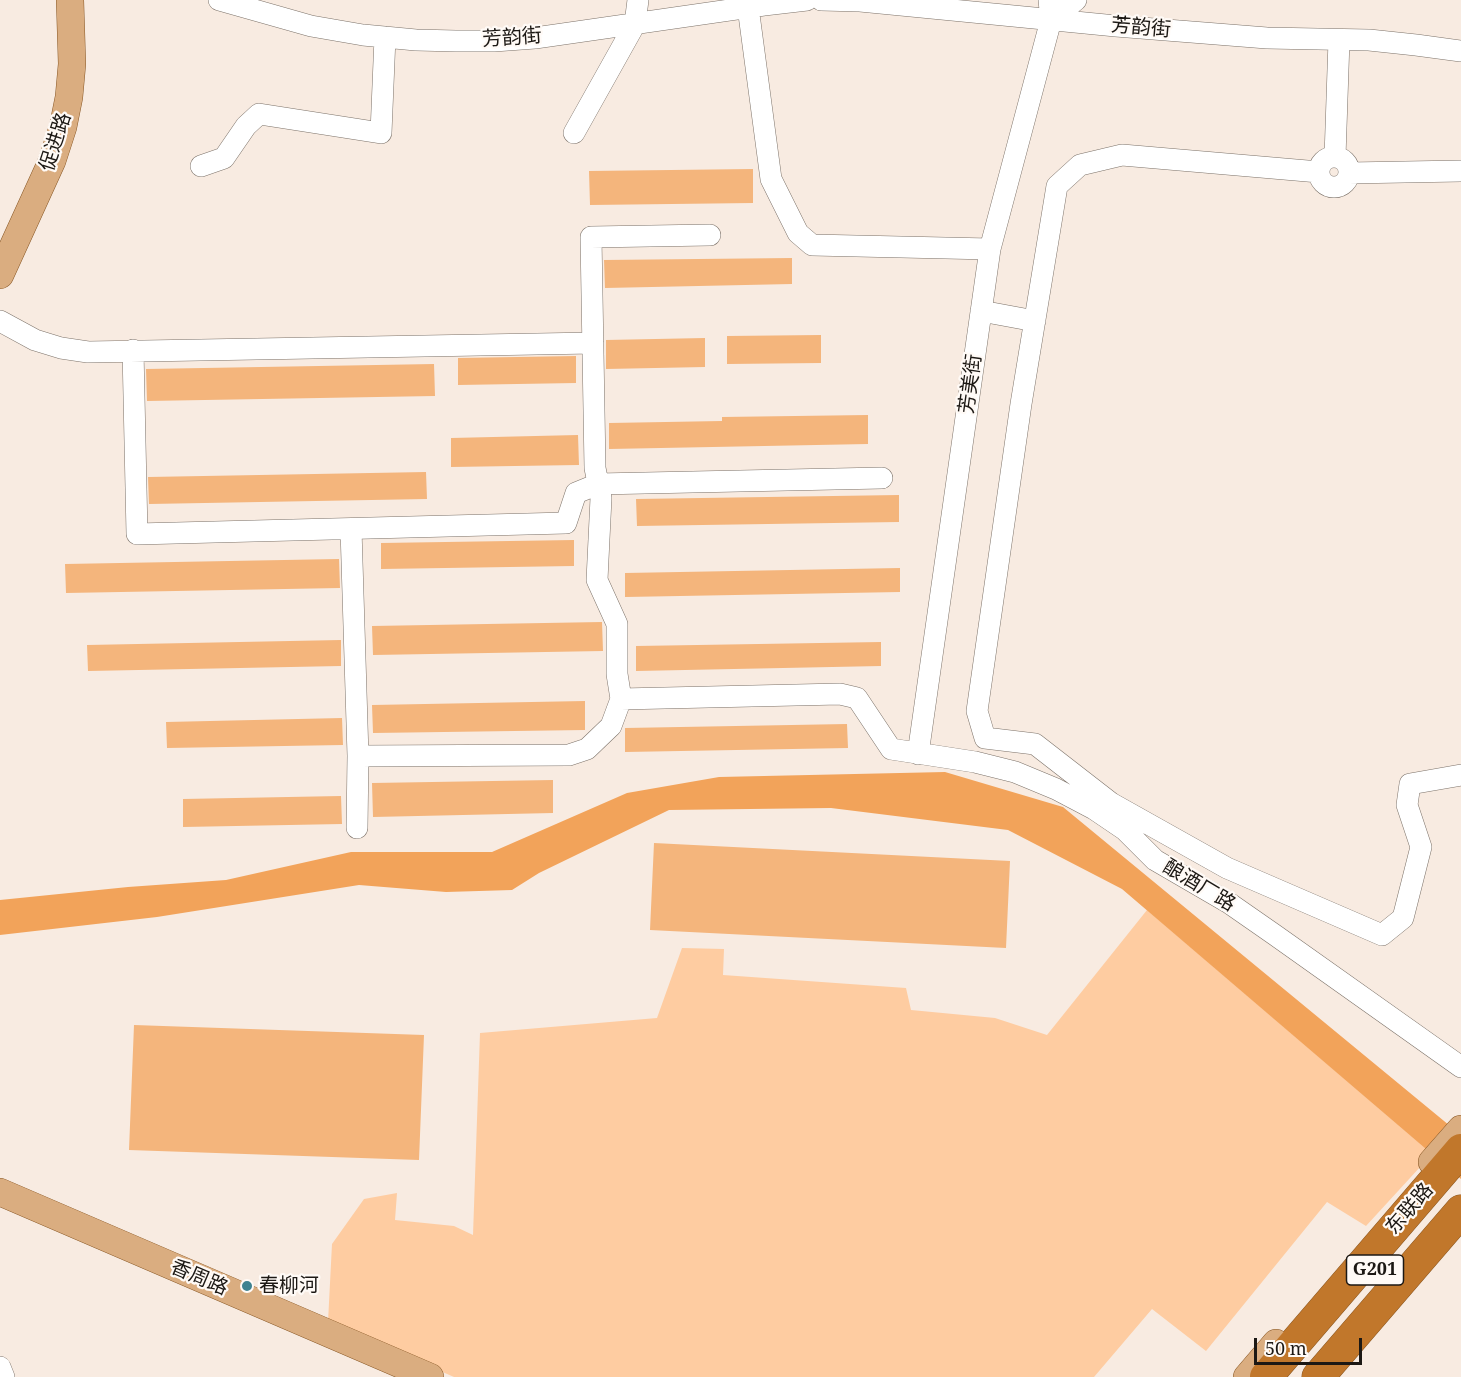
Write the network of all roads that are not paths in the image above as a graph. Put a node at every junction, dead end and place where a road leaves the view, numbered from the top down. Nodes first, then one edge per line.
1 (57, 0) edge
2 (70, 0) edge
3 (219, 0) edge
4 (638, 0) edge
5 (807, 0) edge
6 (821, 0) edge
7 (859, 0) edge
8 (1076, 0) edge
9 (748, 7) junction
10 (1050, 10) edge
11 (635, 24) junction
12 (385, 37) junction
13 (1339, 40) junction
14 (1461, 51) edge
15 (574, 133) dead end
16 (1335, 157) junction
17 (201, 166) dead end
18 (1461, 171) edge
19 (1319, 172) junction
20 (1349, 173) junction
21 (710, 235) dead end
22 (0, 239) edge
23 (990, 249) junction
24 (0, 275) edge
25 (981, 311) junction
26 (0, 321) edge
27 (1035, 321) junction
28 (593, 343) junction
29 (133, 350) junction
30 (882, 478) dead end
31 (598, 484) junction
32 (351, 529) junction
33 (621, 699) junction
34 (918, 754) junction
35 (358, 756) junction
36 (1461, 775) edge
37 (357, 828) dead end
38 (1461, 1067) edge
39 (1461, 1129) edge
40 (1452, 1164) edge
41 (0, 1192) edge
42 (0, 1209) edge
43 (1461, 1211) edge
44 (1461, 1231) edge
45 (0, 1367) edge
46 (1299, 1372) edge
47 (4, 1377) edge
48 (394, 1377) edge
49 (430, 1377) edge
50 (1247, 1377) edge
51 (1266, 1377) edge
52 (1335, 1377) edge

1 - 22 main road, 促进路
2 - 24 main road, 促进路
3 - 12 street, 芳韵街
4 - 11 street
5 - 9 street, 芳韵街
6 - 7 street, 芳韵街
7 - 10 street, 芳韵街
8 - 10 street
9 - 11 street, 芳韵街
9 - 23 street
10 - 13 street, 芳韵街
10 - 23 street, 芳美街
11 - 12 street, 芳韵街
11 - 15 street
12 - 17 street
13 - 14 street, 芳韵街
13 - 16 street
16 - 19 street
16 - 20 street
18 - 20 street
19 - 20 street
19 - 27 street
21 - 28 street
23 - 25 street, 芳美街
25 - 27 street
25 - 34 street, 芳美街
26 - 29 street
27 - 36 street
28 - 29 street
28 - 31 street
29 - 32 street
30 - 31 street
31 - 32 street
31 - 33 street
32 - 35 street
33 - 34 street, 酿酒厂路
33 - 35 street
34 - 38 street, 酿酒厂路
35 - 37 street
39 - 40 main road
40 - 46 highway, G201
40 - 50 main road
40 - 51 highway, 东联路
41 - 49 main road, 香周路
42 - 48 main road, 香周路
43 - 46 highway, 东联路
44 - 52 highway, G201
45 - 47 street

